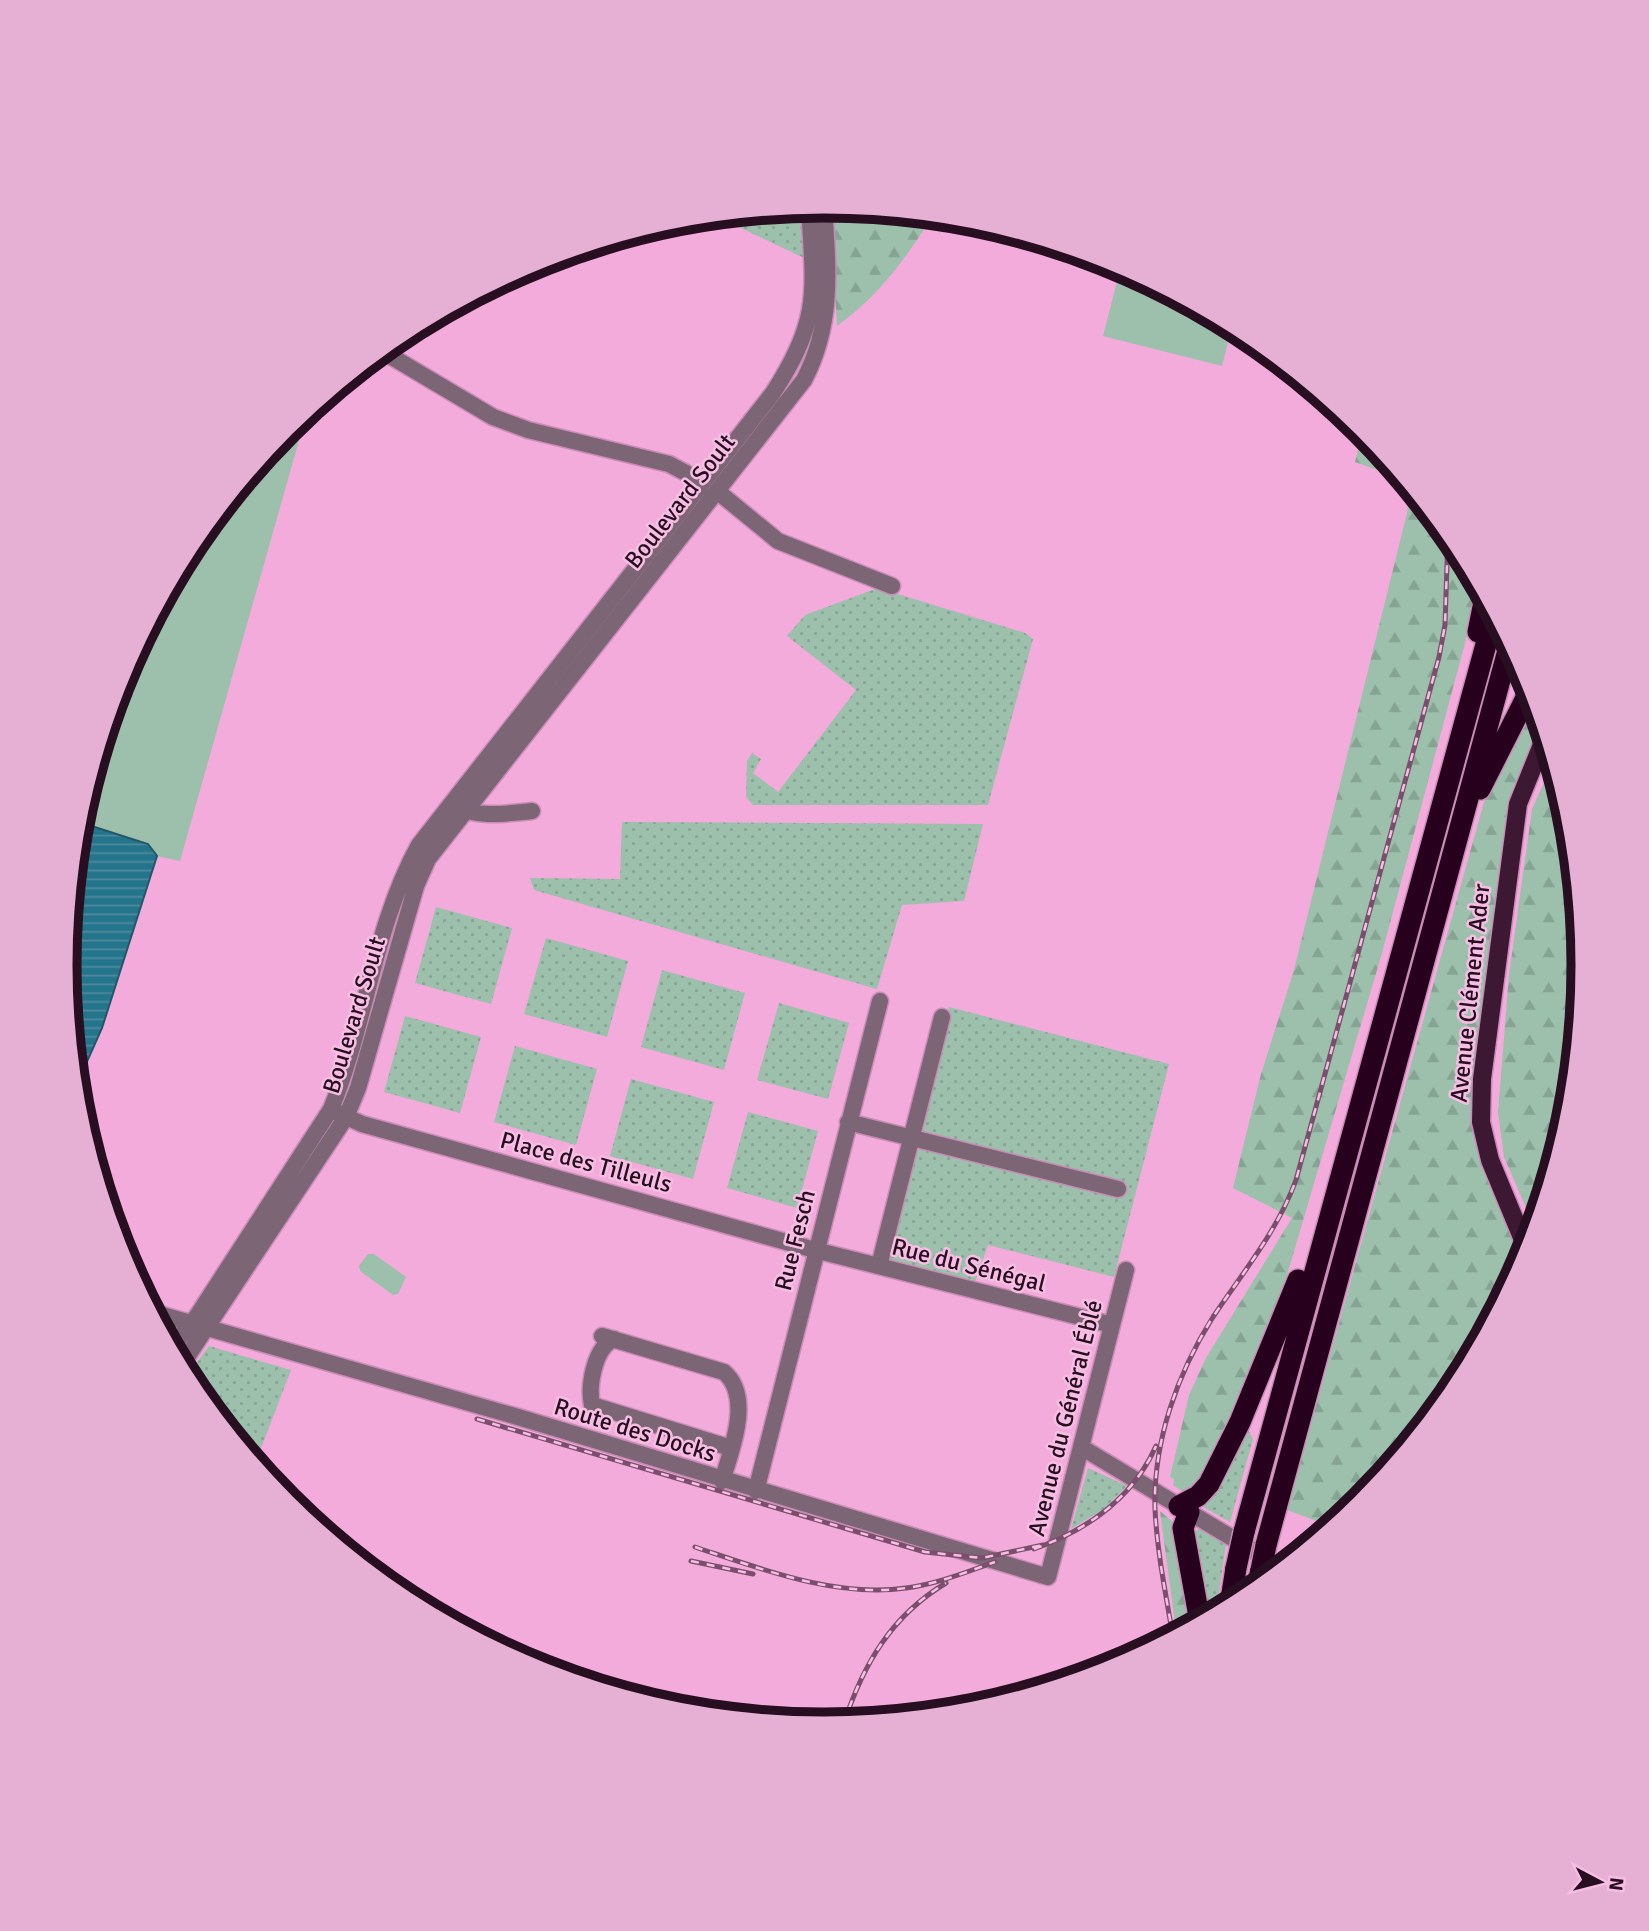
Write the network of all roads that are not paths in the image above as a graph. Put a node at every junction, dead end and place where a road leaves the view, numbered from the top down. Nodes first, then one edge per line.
1 (825, 218) edge
2 (810, 219) edge
3 (391, 357) edge
4 (700, 488) junction
5 (717, 491) junction
6 (892, 586) dead end
7 (1482, 611) edge
8 (1491, 627) edge
9 (1506, 659) edge
10 (1480, 666) junction
11 (1524, 702) edge
12 (1540, 750) edge
13 (1543, 760) edge
14 (475, 786) junction
15 (1468, 800) junction
16 (458, 807) junction
17 (532, 811) dead end
18 (498, 814) junction
19 (880, 1001) dead end
20 (942, 1017) dead end
21 (360, 1021) junction
22 (377, 1026) junction
23 (338, 1113) junction
24 (848, 1122) junction
25 (912, 1138) junction
26 (1118, 1189) dead end
27 (1525, 1224) edge
28 (1521, 1236) edge
29 (815, 1250) junction
30 (1316, 1261) junction
31 (879, 1266) junction
32 (1126, 1270) dead end
33 (165, 1316) edge
34 (192, 1324) junction
35 (1111, 1325) junction
36 (208, 1329) junction
37 (178, 1341) edge
38 (188, 1357) edge
39 (1081, 1447) junction
40 (732, 1448) junction
41 (722, 1481) junction
42 (756, 1491) junction
43 (1184, 1509) junction
44 (1274, 1563) edge
45 (1260, 1573) edge
46 (1048, 1577) joint
47 (1232, 1592) edge
48 (1198, 1613) edge

1 - 5 street, Boulevard Soult
2 - 4 street, Boulevard Soult
3 - 4 street
4 - 14 street, Boulevard Soult
5 - 6 street
5 - 14 street, Boulevard Soult
7 - 10 highway
8 - 10 highway
9 - 15 highway
10 - 30 highway
11 - 15 highway
12 - 28 main road, Avenue Clément Ader
13 - 27 main road, Avenue Clément Ader
14 - 16 street, Boulevard Soult
14 - 18 street
15 - 45 highway, bridge
16 - 18 street
16 - 21 street, Boulevard Soult
16 - 22 street, Boulevard Soult
17 - 18 street
19 - 24 street, Rue Fesch
20 - 25 street
21 - 22 street
21 - 23 street, Boulevard Soult
22 - 23 street, Boulevard Soult
23 - 29 street, Place des Tilleuls
23 - 34 street, Boulevard Soult
23 - 36 street, Boulevard Soult
24 - 25 street
24 - 29 street, Rue Fesch
25 - 26 street
25 - 31 street
29 - 31 street, Rue du Sénégal
29 - 42 street, Rue Fesch
30 - 43 highway
30 - 47 highway, bridge
31 - 35 street, Rue du Sénégal
32 - 35 street, Avenue du Général Éblé
33 - 34 street, Route des Docks
34 - 36 street, Route des Docks
34 - 37 street, Boulevard Soult
35 - 39 street, Avenue du Général Éblé
36 - 38 street, Boulevard Soult
36 - 41 street, Route des Docks
39 - 43 street
39 - 46 street, Avenue du Général Éblé
40 - 40 street
40 - 41 street
41 - 42 street, Route des Docks
42 - 46 street, Route des Docks
43 - 44 street
43 - 48 highway

